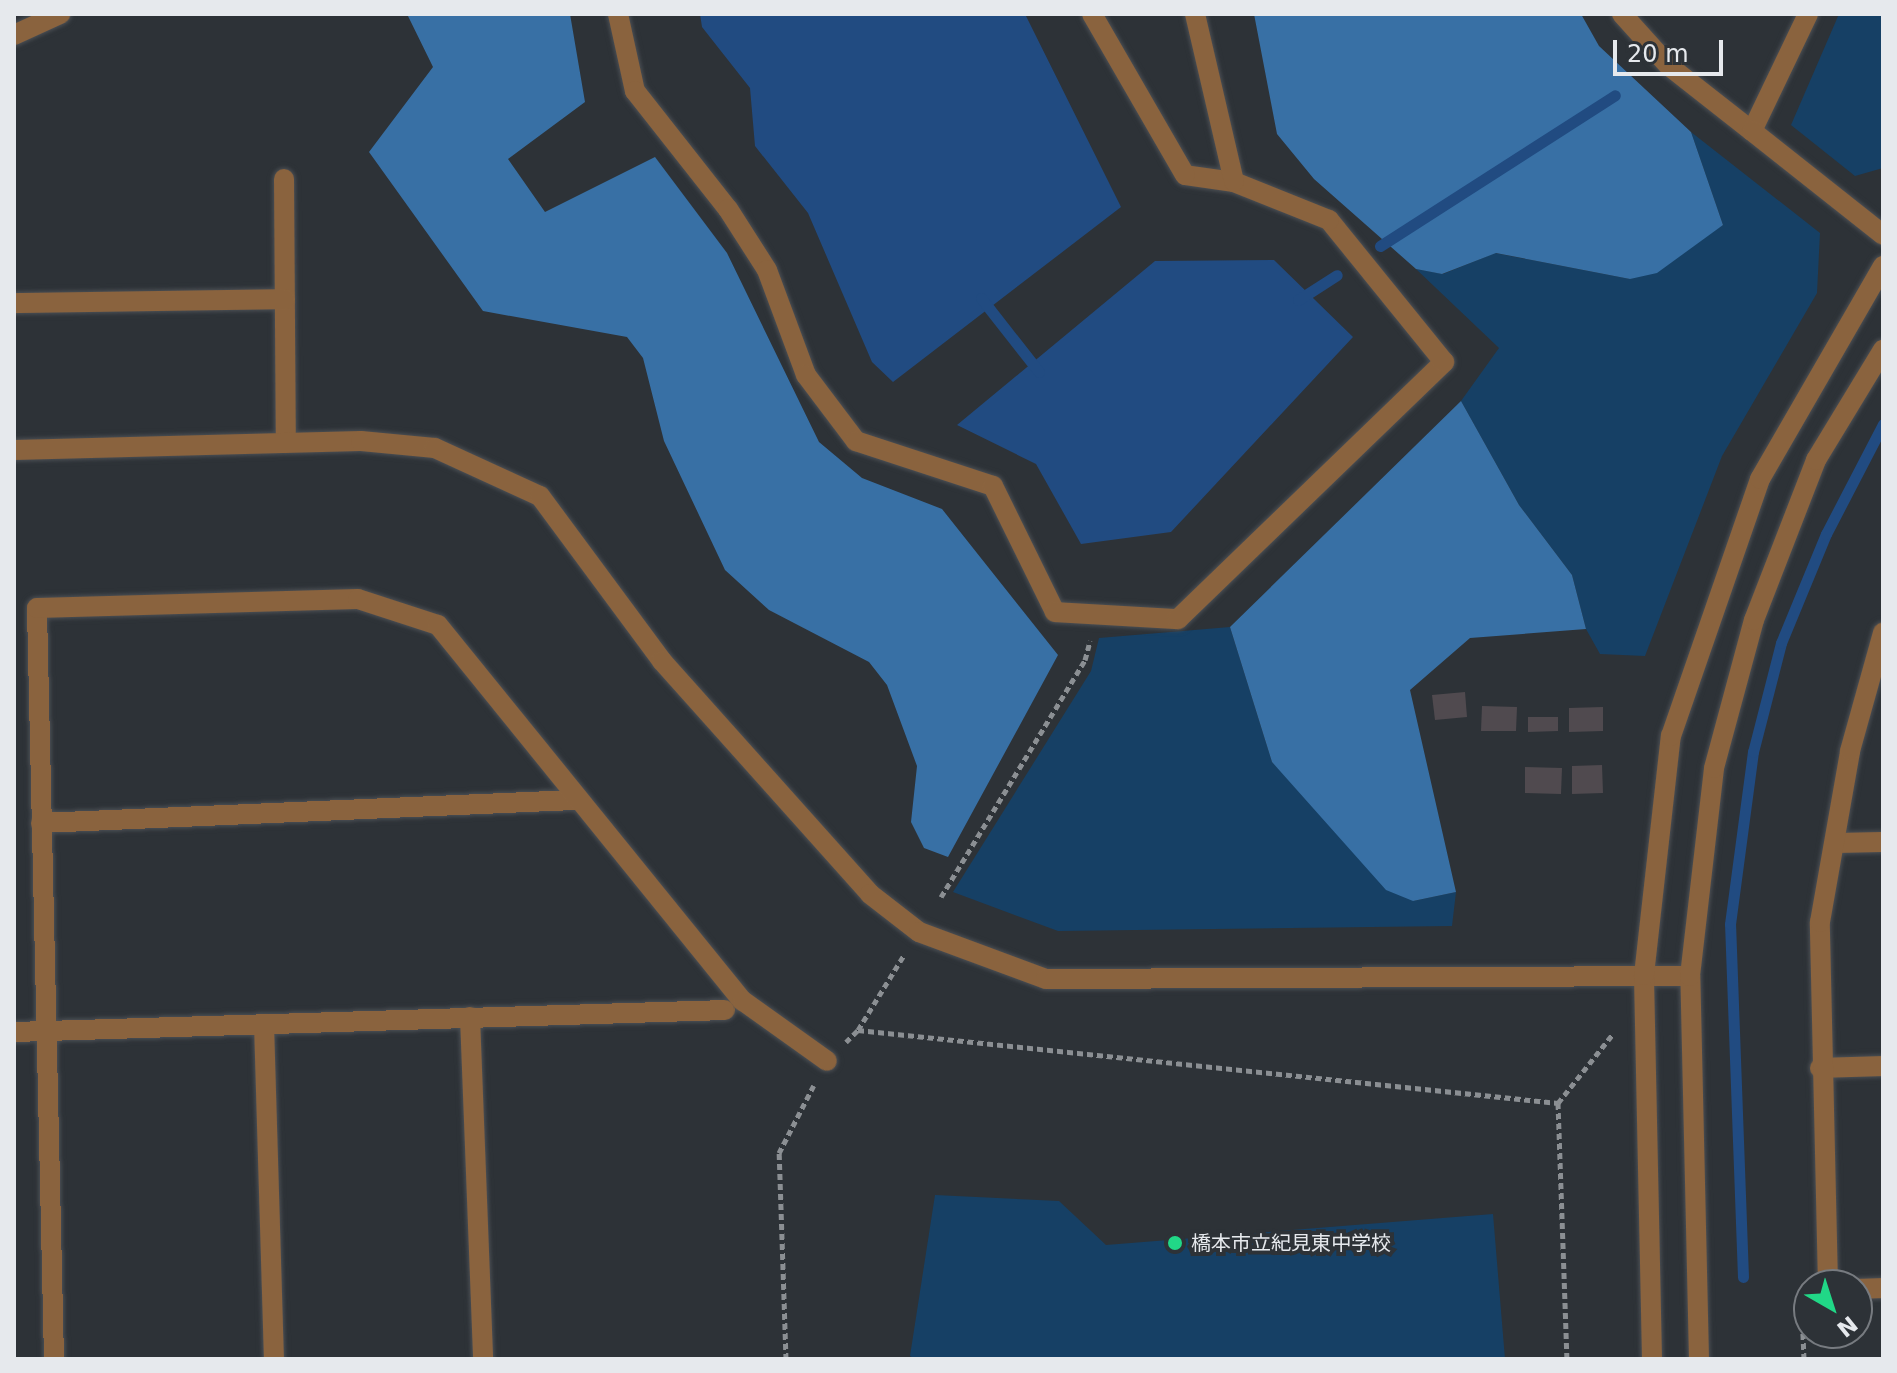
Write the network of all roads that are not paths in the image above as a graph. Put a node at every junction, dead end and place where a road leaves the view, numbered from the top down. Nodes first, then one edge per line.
1 (60, 14) edge
2 (618, 14) edge
3 (1092, 14) edge
4 (1195, 14) edge
5 (1622, 14) edge
6 (1808, 14) edge
7 (14, 35) edge
8 (1752, 131) junction
9 (284, 179) dead end
10 (1234, 182) junction
11 (1883, 235) edge
12 (1883, 266) edge
13 (285, 299) junction
14 (14, 303) edge
15 (1883, 350) edge
16 (286, 443) junction
17 (14, 450) edge
18 (1882, 639) edge
19 (575, 800) junction
20 (41, 823) junction
21 (1883, 842) edge
22 (1835, 843) junction
23 (1644, 975) junction
24 (1690, 976) junction
25 (725, 1010) dead end
26 (470, 1017) junction
27 (264, 1024) junction
28 (46, 1031) junction
29 (14, 1032) edge
30 (827, 1061) road end
31 (1883, 1066) edge
32 (1820, 1068) junction
33 (1827, 1269) edge
34 (54, 1359) edge
35 (274, 1359) edge
36 (483, 1359) edge
37 (1652, 1359) edge
38 (1699, 1359) edge

1 - 7 street
2 - 10 street
3 - 10 street
4 - 10 street
5 - 8 street
6 - 8 street
8 - 11 street
9 - 13 street
12 - 23 street
13 - 14 street
13 - 16 street
15 - 24 street
16 - 17 street
16 - 23 street
18 - 22 street
19 - 20 street
19 - 20 street
19 - 30 street
20 - 28 street
21 - 22 street
22 - 32 street
23 - 24 street
23 - 37 street
24 - 38 street
25 - 26 street
26 - 27 street
26 - 36 street
27 - 28 street
27 - 35 street
28 - 29 street
28 - 34 street
31 - 32 street
32 - 33 street

